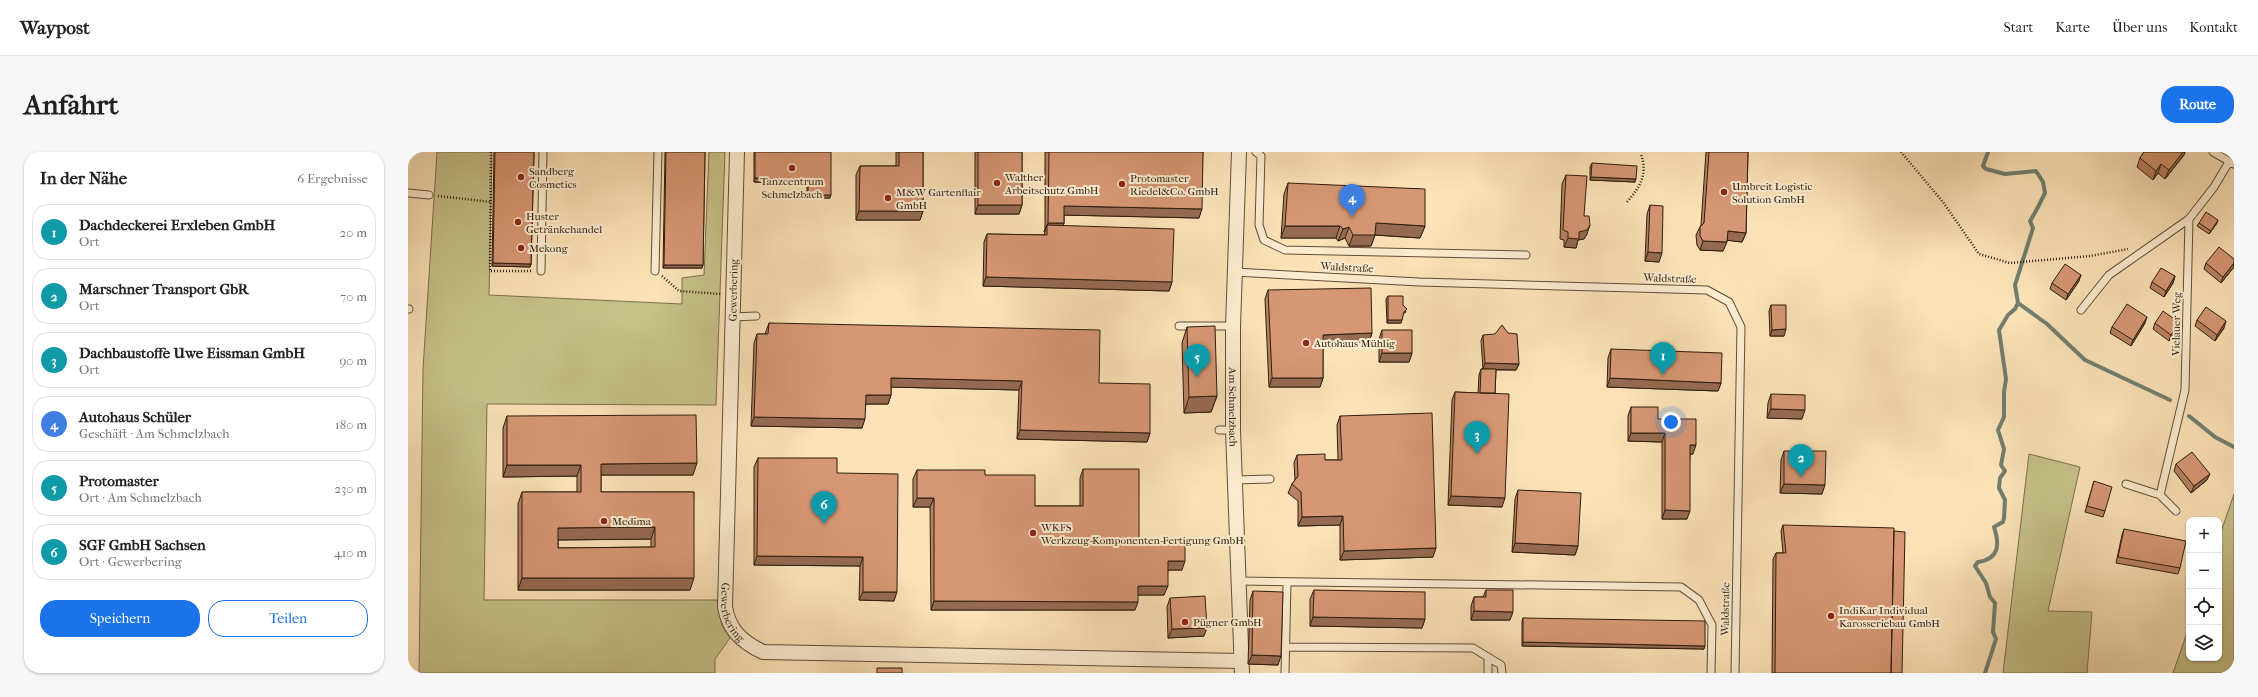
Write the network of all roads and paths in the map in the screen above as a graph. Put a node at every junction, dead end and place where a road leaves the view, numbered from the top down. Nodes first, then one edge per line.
1 (491, 152) edge
2 (543, 152) edge
3 (658, 152) edge
4 (737, 152) edge
5 (1239, 152) edge
6 (1256, 152) edge
7 (1901, 152) edge
8 (2213, 152) edge
9 (1641, 154) dead end
10 (2231, 163) edge
11 (408, 193) edge
12 (429, 195) joint
13 (491, 202) junction
14 (1627, 202) dead end
15 (2189, 219) junction
16 (2132, 248) dead end
17 (1526, 255) dead end
18 (541, 271) joint
19 (655, 271) joint
20 (1234, 272) junction
21 (733, 294) junction
22 (2081, 310) dead end
23 (756, 316) dead end
24 (732, 317) junction
25 (1179, 326) dead end
26 (1233, 326) junction
27 (1219, 430) dead end
28 (1233, 430) junction
29 (1270, 479) dead end
30 (1235, 480) junction
31 (2126, 484) dead end
32 (2160, 495) junction
33 (2176, 511) dead end
34 (1239, 581) junction
35 (1287, 583) junction
36 (1286, 647) junction
37 (1488, 657) junction
38 (1242, 667) edge
39 (1285, 673) edge
40 (1488, 673) edge
41 (1502, 673) edge
42 (1711, 673) edge
43 (1735, 673) edge

1 - 13 path
2 - 18 lane
3 - 19 lane
4 - 21 street, Gewerbering
5 - 20 street, Am Schmelzbach
6 - 17 lane
7 - 16 path
8 - 10 lane
9 - 14 path
10 - 15 lane
11 - 12 lane
12 - 13 path
13 - 18 path
15 - 22 lane
15 - 32 lane, Vielauer Weg
19 - 21 path
20 - 26 street, Am Schmelzbach
20 - 43 lane, Waldstraße
21 - 24 street, Gewerbering
23 - 24 lane
24 - 38 street, Gewerbering
25 - 26 lane
26 - 28 street, Am Schmelzbach
27 - 28 lane
28 - 30 street, Am Schmelzbach
29 - 30 lane
30 - 34 street, Am Schmelzbach
31 - 32 lane
32 - 33 lane
34 - 35 lane
34 - 38 street, Am Schmelzbach
35 - 36 lane
35 - 42 lane
36 - 37 lane
36 - 39 lane
37 - 40 lane
37 - 41 lane

